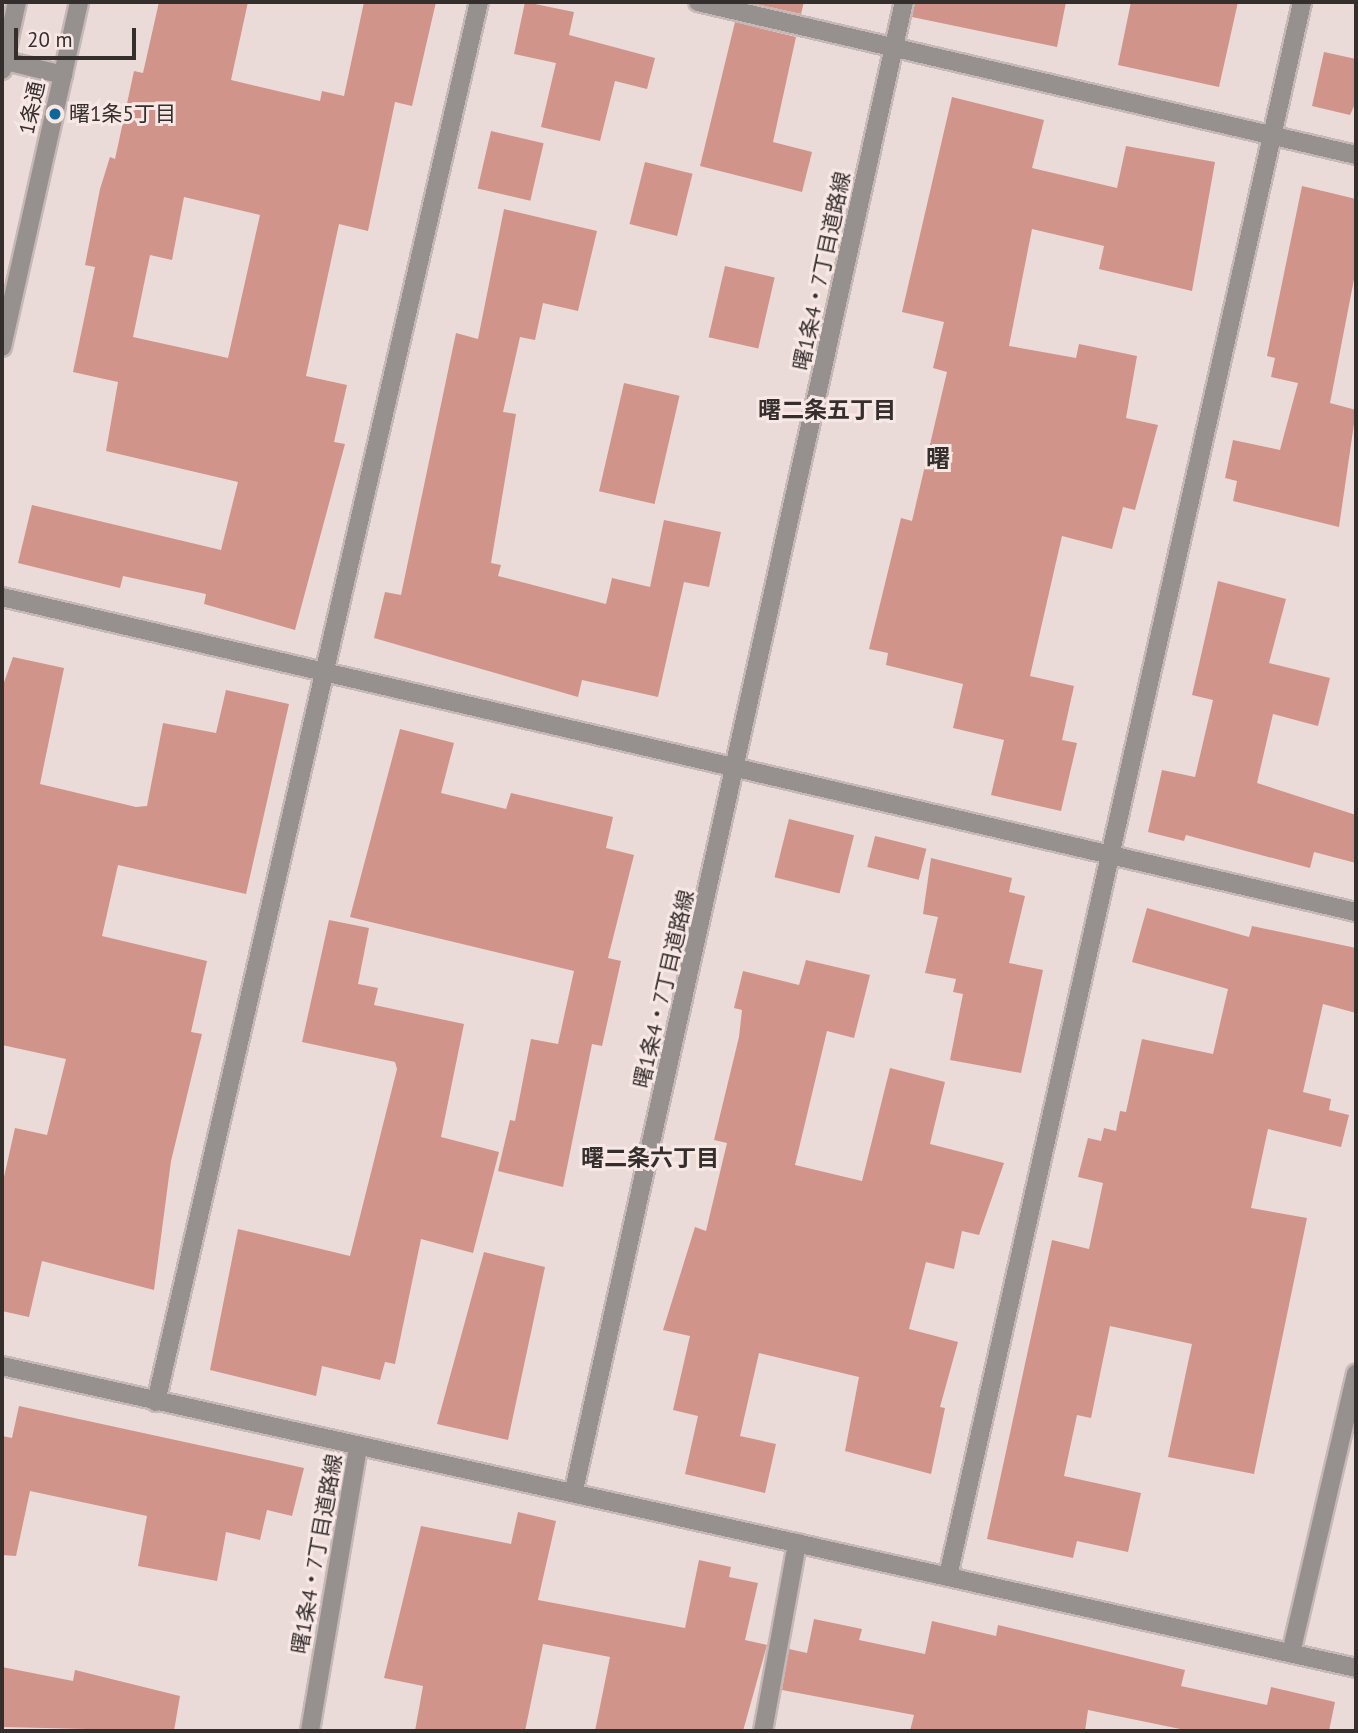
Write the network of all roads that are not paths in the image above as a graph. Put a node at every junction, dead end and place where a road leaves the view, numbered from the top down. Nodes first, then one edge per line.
1 (17, 2) edge
2 (79, 2) edge
3 (479, 2) edge
4 (698, 2) edge
5 (904, 2) edge
6 (1302, 2) edge
7 (894, 45) junction
8 (2, 63) edge
9 (63, 75) junction
10 (1272, 136) junction
11 (1356, 155) edge
12 (2, 347) edge
13 (2, 597) edge
14 (325, 674) junction
15 (737, 769) junction
16 (1110, 856) junction
17 (1356, 912) edge
18 (2, 1366) edge
19 (1356, 1373) edge
20 (156, 1402) junction
21 (358, 1447) junction
22 (574, 1490) junction
23 (797, 1542) junction
24 (948, 1576) junction
25 (1291, 1653) junction
26 (1356, 1668) edge
27 (310, 1731) edge
28 (763, 1731) edge

1 - 8 street, 1条通
2 - 9 street, 1条通
3 - 14 street
4 - 7 street
5 - 7 street, 曙1条4・7丁目道路線
6 - 10 street
7 - 10 street
7 - 15 street, 曙1条4・7丁目道路線
8 - 9 street
9 - 12 street, 1条通
10 - 11 street
10 - 16 street
13 - 14 street
14 - 15 street
14 - 20 street
15 - 16 street
15 - 22 street, 曙1条4・7丁目道路線
16 - 17 street
16 - 24 street
18 - 20 street
19 - 25 street
20 - 21 street
21 - 22 street, 曙1条4・7丁目道路線
21 - 27 street, 曙1条4・7丁目道路線
22 - 23 street
23 - 24 street
23 - 28 street
24 - 25 street
25 - 26 street

